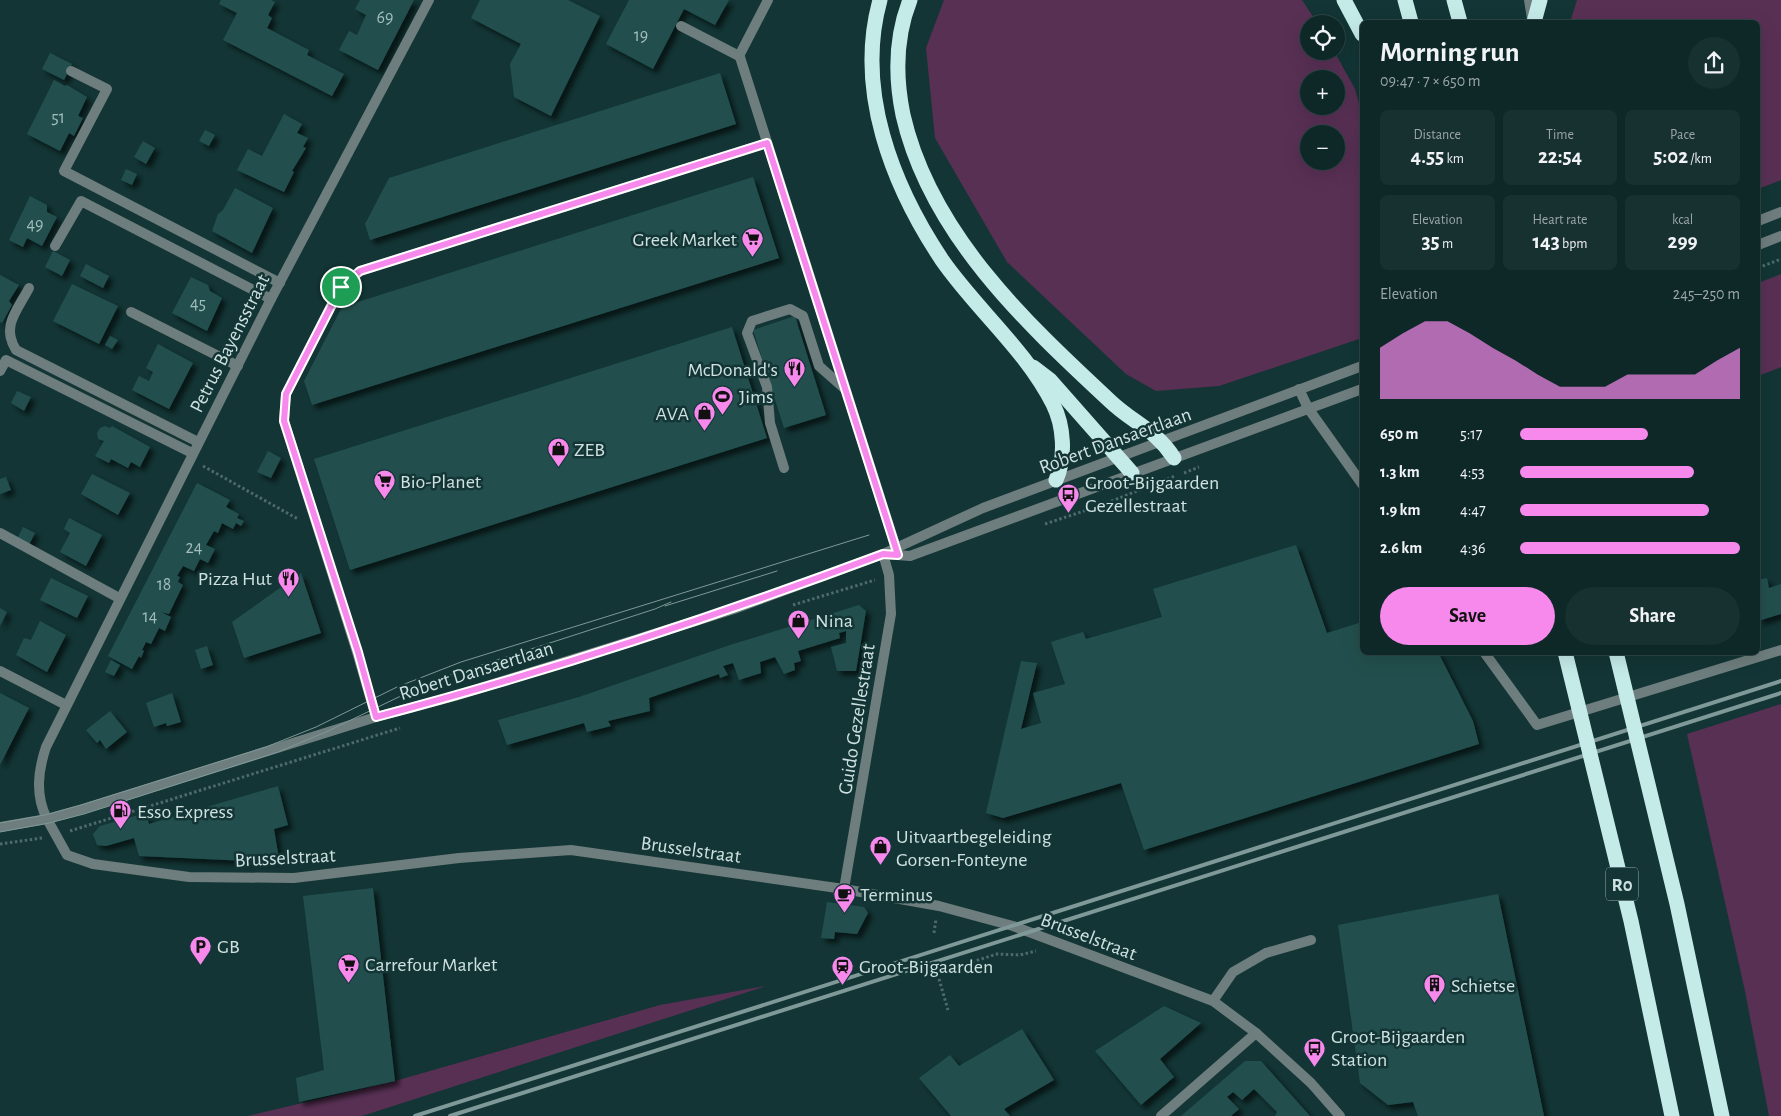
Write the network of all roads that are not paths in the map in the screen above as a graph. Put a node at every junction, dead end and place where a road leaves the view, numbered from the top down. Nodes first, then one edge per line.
1 (429, 0) edge
2 (768, 0) edge
3 (880, 0) edge
4 (910, 0) edge
5 (1344, 0) edge
6 (1350, 0) edge
7 (1405, 0) edge
8 (1454, 0) edge
9 (1529, 0) edge
10 (1540, 0) edge
11 (1410, 20) edge
12 (1459, 20) edge
13 (1533, 20) edge
14 (1534, 20) edge
15 (681, 26) dead end
16 (1360, 27) edge
17 (1360, 28) edge
18 (739, 55) junction
19 (71, 71) dead end
20 (767, 143) junction
21 (1781, 212) edge
22 (1760, 220) edge
23 (1781, 236) edge
24 (1760, 244) edge
25 (55, 246) dead end
26 (280, 283) junction
27 (29, 288) dead end
28 (271, 299) junction
29 (131, 312) dead end
30 (1024, 361) junction
31 (238, 366) junction
32 (1360, 367) edge
33 (0, 372) edge
34 (846, 390) junction
35 (1298, 390) junction
36 (1360, 390) edge
37 (1308, 408) junction
38 (1163, 440) junction
39 (198, 442) junction
40 (192, 453) junction
41 (1119, 457) junction
42 (1174, 458) junction
43 (784, 468) dead end
44 (1132, 473) junction
45 (1056, 480) junction
46 (1360, 481) edge
47 (0, 533) edge
48 (897, 551) junction
49 (883, 554) junction
50 (119, 598) junction
51 (1781, 650) edge
52 (1486, 655) edge
53 (1566, 655) edge
54 (1617, 655) edge
55 (0, 671) edge
56 (66, 705) junction
57 (376, 717) junction
58 (47, 819) junction
59 (0, 827) edge
60 (844, 889) junction
61 (1311, 940) dead end
62 (1213, 1001) junction
63 (1256, 1033) junction
64 (1161, 1116) edge
65 (1340, 1116) edge
66 (1672, 1116) edge
67 (1722, 1116) edge

1 - 26 street, Petrus Bayensstraat
2 - 18 street
3 - 30 highway
4 - 38 highway
5 - 17 highway
6 - 16 street
7 - 11 highway
8 - 12 highway
9 - 13 street
10 - 14 highway
15 - 18 street
18 - 20 street
19 - 26 street
20 - 34 street
20 - 57 street
21 - 22 street
23 - 24 street
25 - 28 street
26 - 28 street, Petrus Bayensstraat
27 - 39 street
28 - 31 street, Petrus Bayensstraat
29 - 31 street
30 - 41 highway
30 - 45 highway
31 - 39 street, Petrus Bayensstraat
32 - 35 street, Robert Dansaertlaan
33 - 40 street
34 - 43 street
34 - 48 street
35 - 37 street
35 - 38 street, Robert Dansaertlaan
36 - 37 street, Robert Dansaertlaan
37 - 42 street, Robert Dansaertlaan
37 - 46 street
38 - 41 street, Robert Dansaertlaan
38 - 42 highway
39 - 40 street, Petrus Bayensstraat
40 - 50 street, Petrus Bayensstraat
41 - 44 highway
41 - 45 street, Robert Dansaertlaan
42 - 44 street, Robert Dansaertlaan
44 - 48 street, Robert Dansaertlaan
45 - 48 street, Robert Dansaertlaan
47 - 50 street
48 - 49 street, Robert Dansaertlaan
49 - 57 street, Robert Dansaertlaan
49 - 60 street, Guido Gezellestraat
50 - 56 street, Petrus Bayensstraat
51 - 52 street
53 - 66 highway, R0, bridge
54 - 67 highway, R0, bridge
55 - 56 street
56 - 58 street, Petrus Bayensstraat
57 - 58 street, Robert Dansaertlaan
58 - 59 street
58 - 60 street, Brusselstraat
60 - 62 street, Brusselstraat
61 - 62 street
62 - 63 street, Brusselstraat
63 - 64 street
63 - 65 street, Brusselstraat

